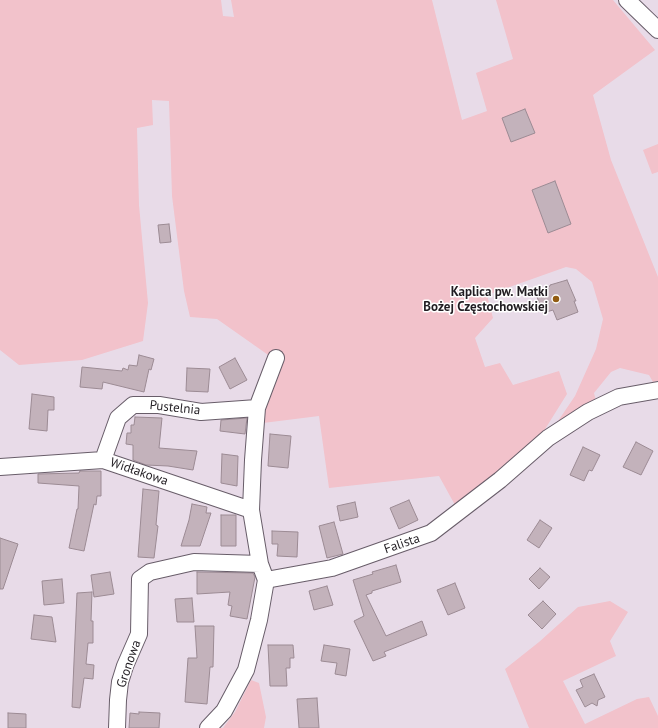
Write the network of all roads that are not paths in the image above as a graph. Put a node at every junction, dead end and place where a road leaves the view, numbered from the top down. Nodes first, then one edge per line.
1 (627, 0) edge
2 (658, 30) edge
3 (276, 358) dead end
4 (658, 390) edge
5 (257, 408) junction
6 (103, 460) junction
7 (0, 467) edge
8 (251, 510) junction
9 (260, 564) junction
10 (266, 580) junction
11 (117, 728) edge
12 (208, 728) edge

1 - 2 street
3 - 5 street
4 - 10 street, Falista
5 - 6 street, Pustelnia
5 - 8 street
6 - 7 street, Widłakowa
6 - 8 street, Widłakowa
8 - 9 street
9 - 10 street
9 - 11 street, Gronowa
10 - 12 street

